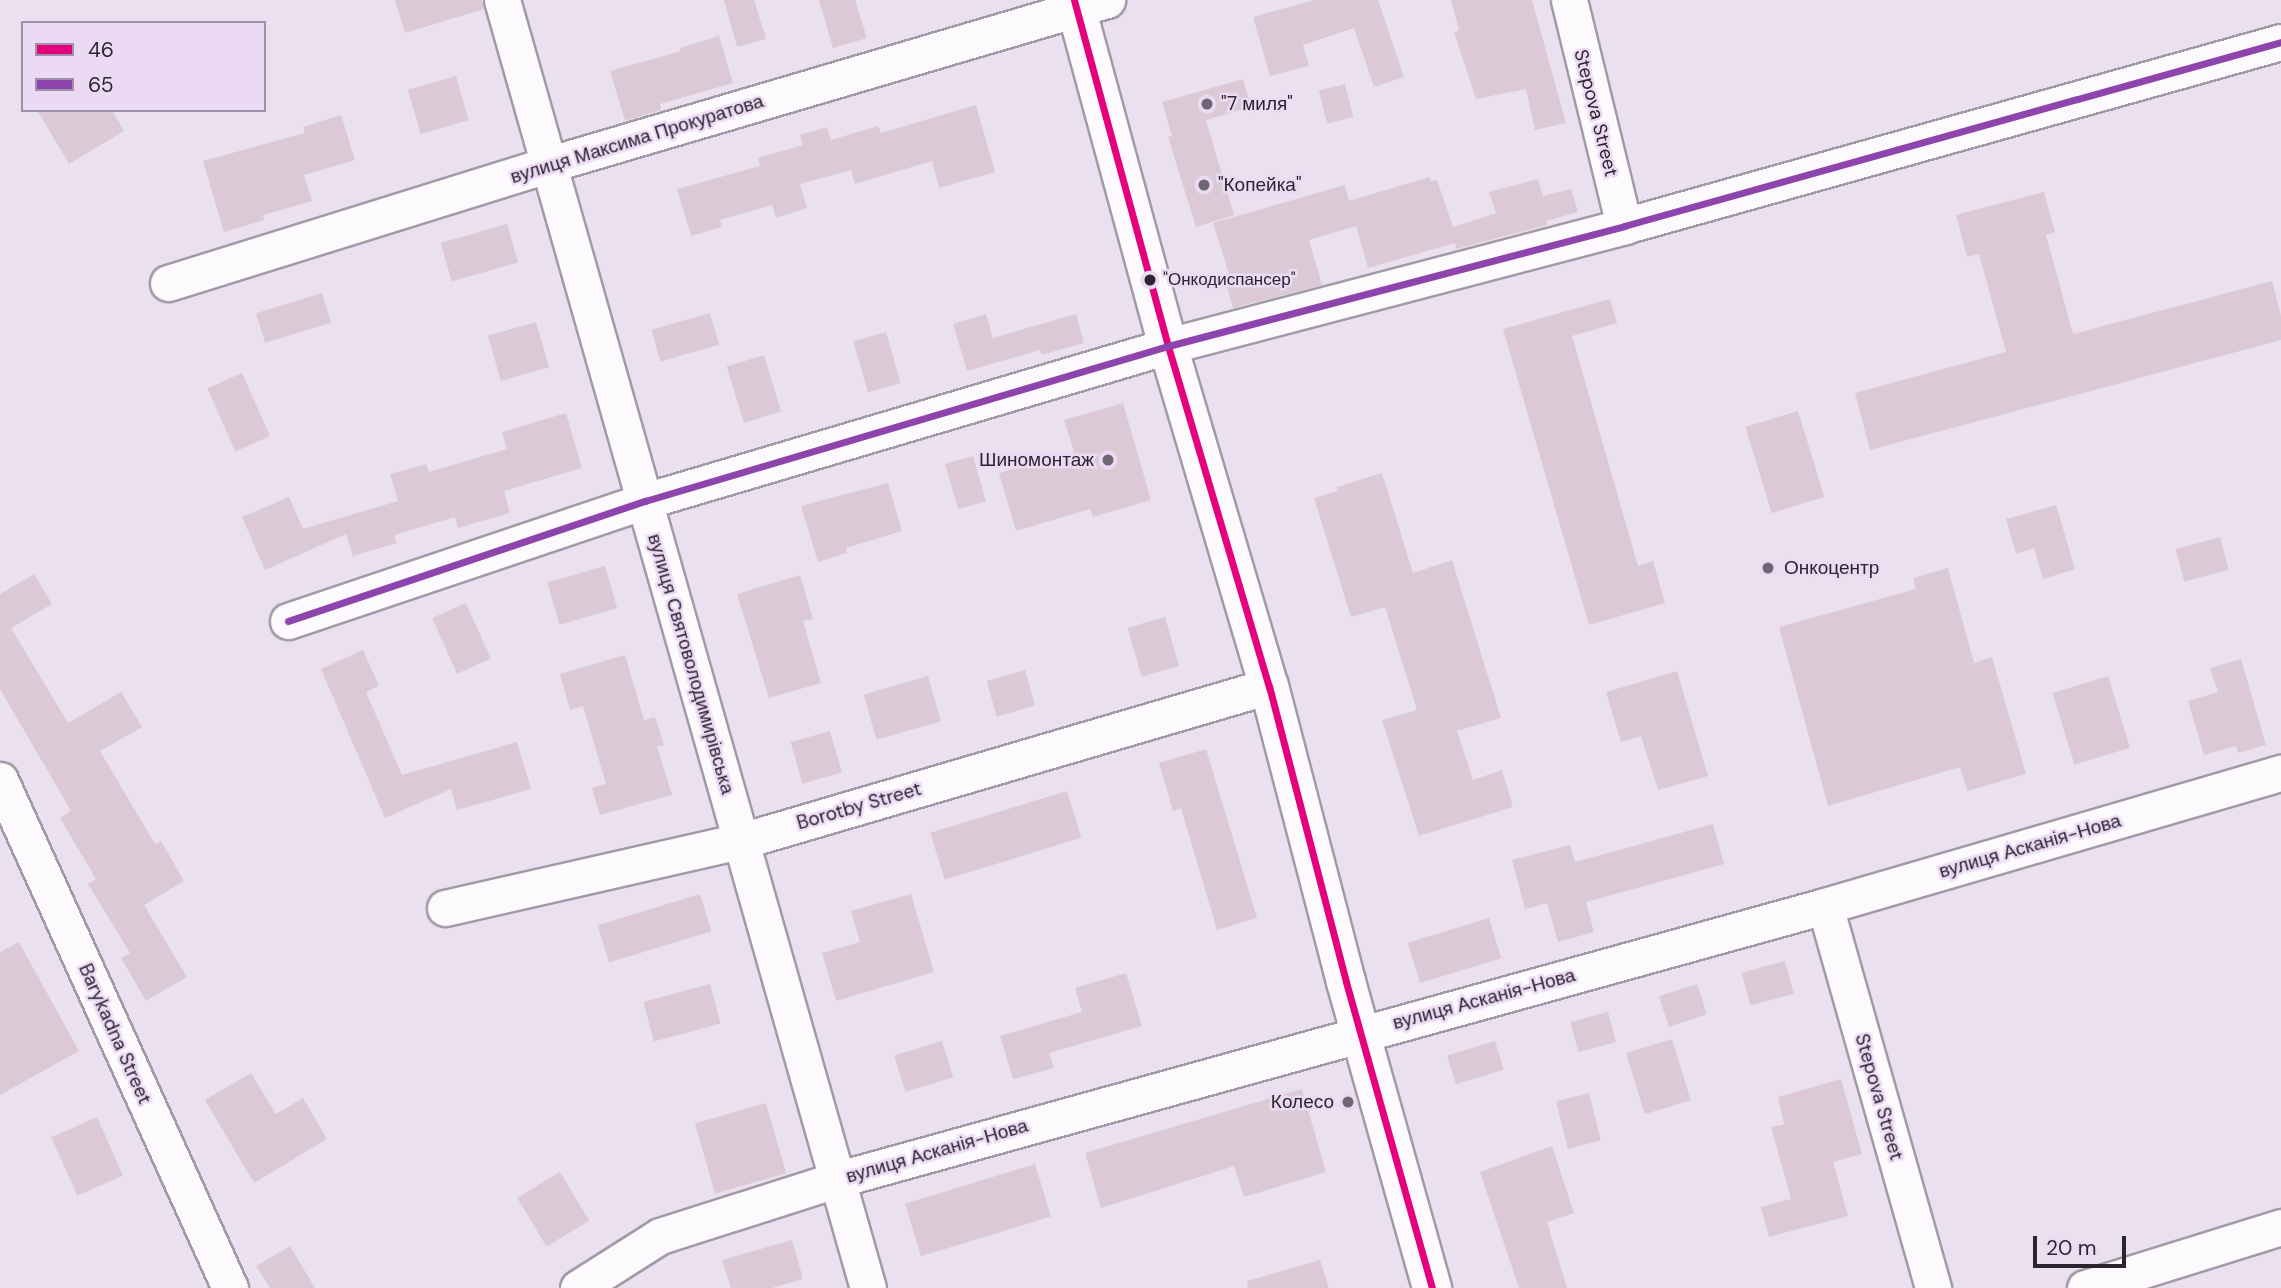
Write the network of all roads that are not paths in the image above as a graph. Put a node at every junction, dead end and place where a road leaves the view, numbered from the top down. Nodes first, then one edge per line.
1 (502, 0) edge
2 (1569, 0) edge
3 (1086, 3) edge
4 (2281, 42) edge
5 (547, 165) junction
6 (1624, 226) junction
7 (168, 283) dead end
8 (1168, 346) junction
9 (645, 501) junction
10 (288, 621) dead end
11 (1269, 686) junction
12 (2281, 773) edge
13 (0, 780) edge
14 (741, 841) junction
15 (1825, 906) junction
16 (445, 908) dead end
17 (1361, 1032) junction
18 (839, 1179) junction
19 (2281, 1227) edge
20 (230, 1288) edge
21 (578, 1288) edge
22 (868, 1288) edge
23 (1432, 1288) edge
24 (1933, 1288) edge
25 (2085, 1288) edge

1 - 5 street, вулиця Святоволодимирівська
2 - 6 street, Stepova Street
3 - 5 street, вулиця Максима Прокуратова
3 - 8 main road
4 - 6 street
5 - 7 street, вулиця Максима Прокуратова
5 - 9 street, вулиця Святоволодимирівська
6 - 8 street
8 - 9 street
8 - 11 main road
9 - 10 street
9 - 14 street, вулиця Святоволодимирівська
11 - 14 street, Borotby Street
11 - 17 main road
12 - 15 street, вулиця Асканія-Нова
13 - 20 street, Barykadna Street
14 - 16 street, Borotby Street
14 - 18 street, вулиця Святоволодимирівська
15 - 17 street, вулиця Асканія-Нова
15 - 24 street, Stepova Street
17 - 18 street, вулиця Асканія-Нова
17 - 23 main road
18 - 21 street, вулиця Асканія-Нова
18 - 22 street, вулиця Святоволодимирівська
19 - 25 street

